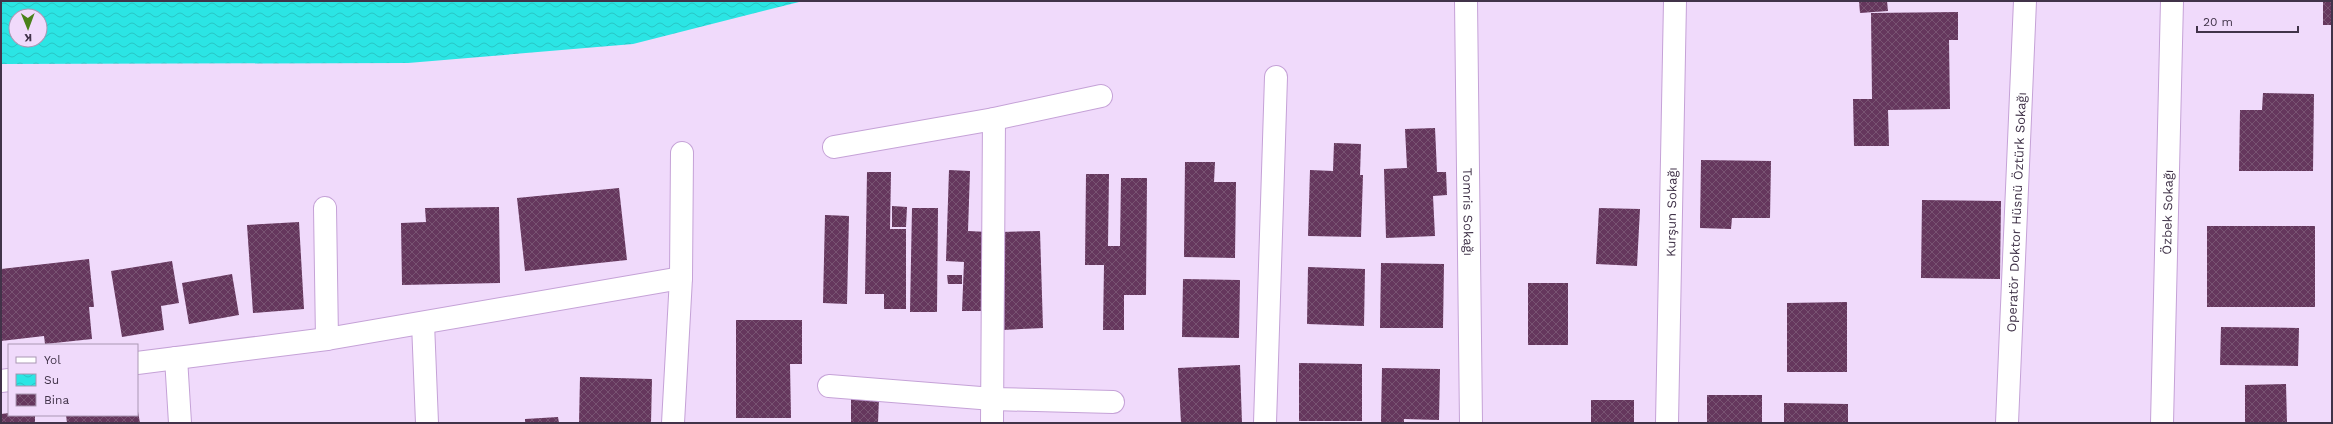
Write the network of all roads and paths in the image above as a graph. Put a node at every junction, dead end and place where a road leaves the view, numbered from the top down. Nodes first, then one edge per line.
1 (1466, 1) edge
2 (1675, 1) edge
3 (2025, 1) edge
4 (2172, 1) edge
5 (1276, 77) dead end
6 (1101, 96) dead end
7 (994, 119) junction
8 (834, 147) dead end
9 (682, 153) dead end
10 (325, 208) dead end
11 (681, 278) junction
12 (423, 323) junction
13 (327, 339) junction
14 (176, 358) junction
15 (138, 363) edge
16 (829, 386) dead end
17 (993, 399) junction
18 (1113, 402) dead end
19 (180, 423) edge
20 (427, 423) edge
21 (673, 423) edge
22 (992, 423) edge
23 (1265, 423) edge
24 (1471, 423) edge
25 (1667, 423) edge
26 (2007, 423) edge
27 (2162, 423) edge

1 - 24 street, Tomris Sokağı
2 - 25 street, Kurşun Sokağı
3 - 26 street, Operatör Doktor Hüsnü Öztürk Sokağı
4 - 27 street, Özbek Sokağı
5 - 23 street
6 - 7 street
7 - 8 street
7 - 17 street
9 - 11 street
10 - 13 street
11 - 12 street
11 - 21 street
12 - 13 street
12 - 20 street
13 - 14 street
14 - 15 street
14 - 19 street
16 - 17 street
17 - 18 street
17 - 22 street

